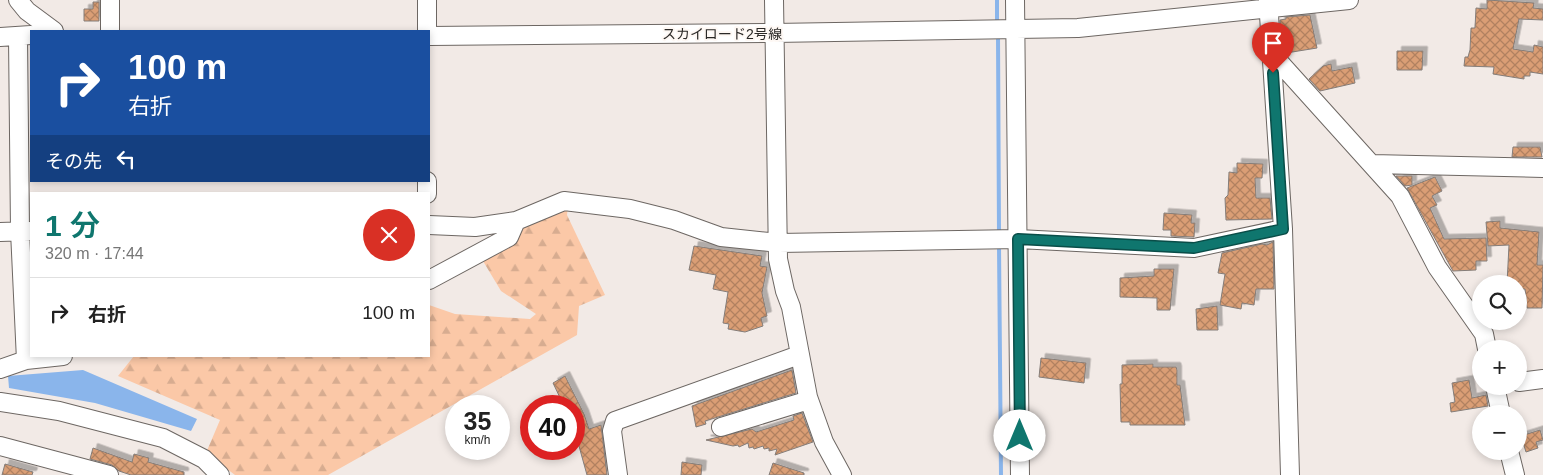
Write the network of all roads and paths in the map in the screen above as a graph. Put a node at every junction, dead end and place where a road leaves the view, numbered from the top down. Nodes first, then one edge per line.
1 (18, 0) edge
2 (110, 0) edge
3 (427, 0) edge
4 (774, 0) edge
5 (1015, 0) edge
6 (1349, 0) edge
7 (1268, 4) edge
8 (49, 30) edge
9 (110, 30) edge
10 (427, 30) edge
11 (1003, 30) junction
12 (774, 34) junction
13 (25, 36) edge
14 (430, 36) edge
15 (0, 37) edge
16 (1272, 54) junction
17 (1372, 164) junction
18 (1543, 168) edge
19 (516, 220) junction
20 (430, 225) edge
21 (1283, 229) junction
22 (26, 231) edge
23 (0, 232) edge
24 (1006, 239) junction
25 (778, 243) junction
26 (430, 279) edge
27 (1485, 340) edge
28 (798, 355) junction
29 (54, 357) edge
30 (26, 360) junction
31 (0, 369) edge
32 (1543, 379) edge
33 (1527, 381) edge
34 (809, 400) junction
35 (0, 402) edge
36 (721, 427) dead end
37 (0, 446) edge
38 (1512, 460) edge
39 (69, 469) edge
40 (109, 475) edge
41 (220, 475) edge
42 (618, 475) edge
43 (842, 475) edge
44 (1020, 475) edge
45 (1290, 475) edge
46 (1515, 475) edge

1 - 8 street
2 - 9 street
3 - 10 street
4 - 12 street
5 - 11 street
6 - 7 street, スカイロード2号線
7 - 11 street, スカイロード2号線
7 - 16 street
11 - 12 street, スカイロード2号線
11 - 24 street
12 - 14 street, スカイロード2号線
12 - 25 street
13 - 15 street
13 - 22 street
16 - 17 street
16 - 21 street
17 - 18 street
17 - 27 street
19 - 20 street
19 - 25 street
19 - 26 street
21 - 24 street
21 - 45 street
22 - 23 street
22 - 30 street
24 - 25 street
24 - 44 street
25 - 28 street
28 - 34 street
28 - 42 street
29 - 30 street
30 - 31 street
32 - 33 street
34 - 36 street
34 - 43 street
35 - 41 street
37 - 39 street
38 - 46 street
39 - 40 street

